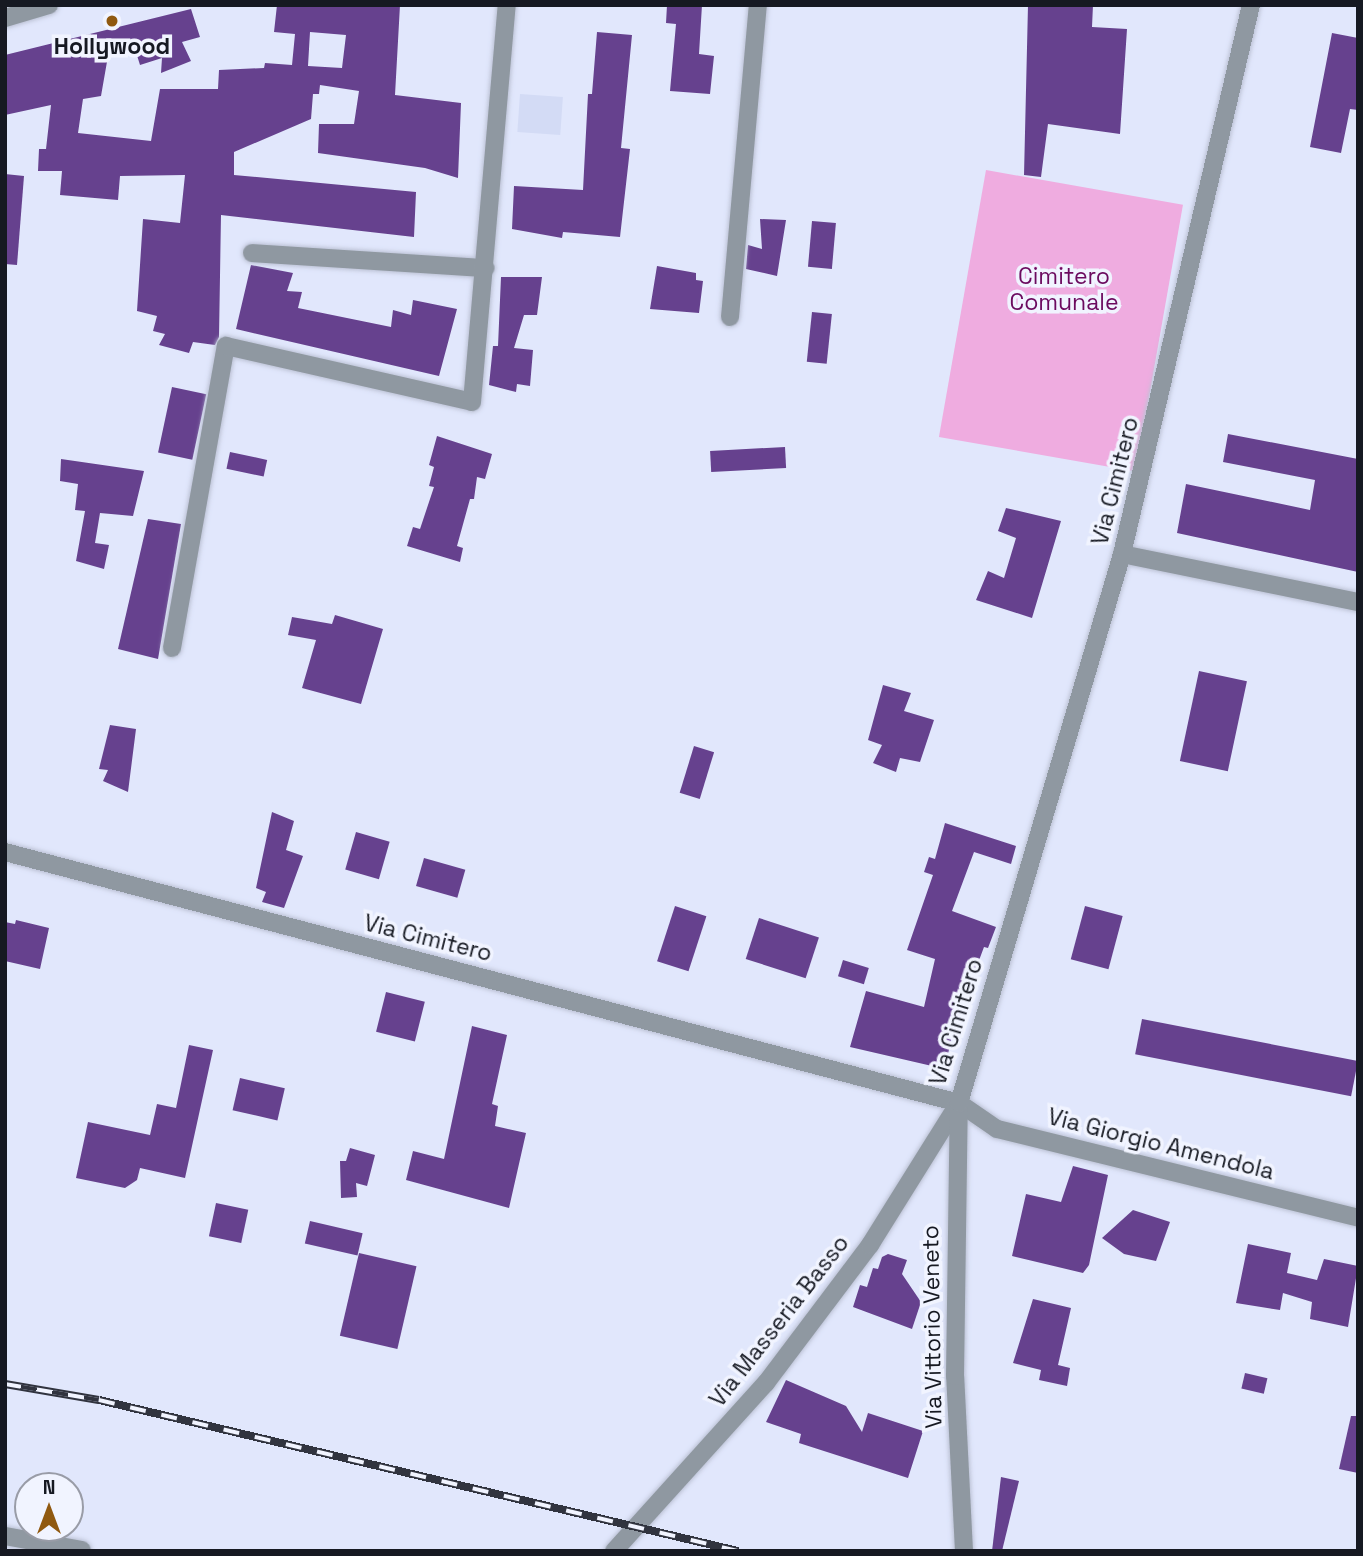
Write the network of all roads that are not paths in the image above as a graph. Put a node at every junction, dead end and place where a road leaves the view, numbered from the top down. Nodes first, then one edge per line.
1 (49, 5) edge
2 (508, 5) edge
3 (758, 5) edge
4 (1251, 5) edge
5 (5, 18) edge
6 (252, 253) dead end
7 (486, 268) junction
8 (730, 317) dead end
9 (1122, 554) junction
10 (1358, 601) edge
11 (172, 648) dead end
12 (5, 852) edge
13 (959, 1103) junction
14 (1358, 1218) edge
15 (5, 1536) edge
16 (82, 1550) edge
17 (614, 1551) edge
18 (964, 1551) edge

1 - 5 street
2 - 7 street
3 - 8 street
4 - 9 street, Via Cimitero
6 - 7 street
7 - 11 street
9 - 10 street
9 - 13 street, Via Cimitero
12 - 13 street, Via Cimitero
13 - 14 street, Via Giorgio Amendola
13 - 17 street, Via Masseria Basso
13 - 18 street, Via Vittorio Veneto
15 - 16 street

